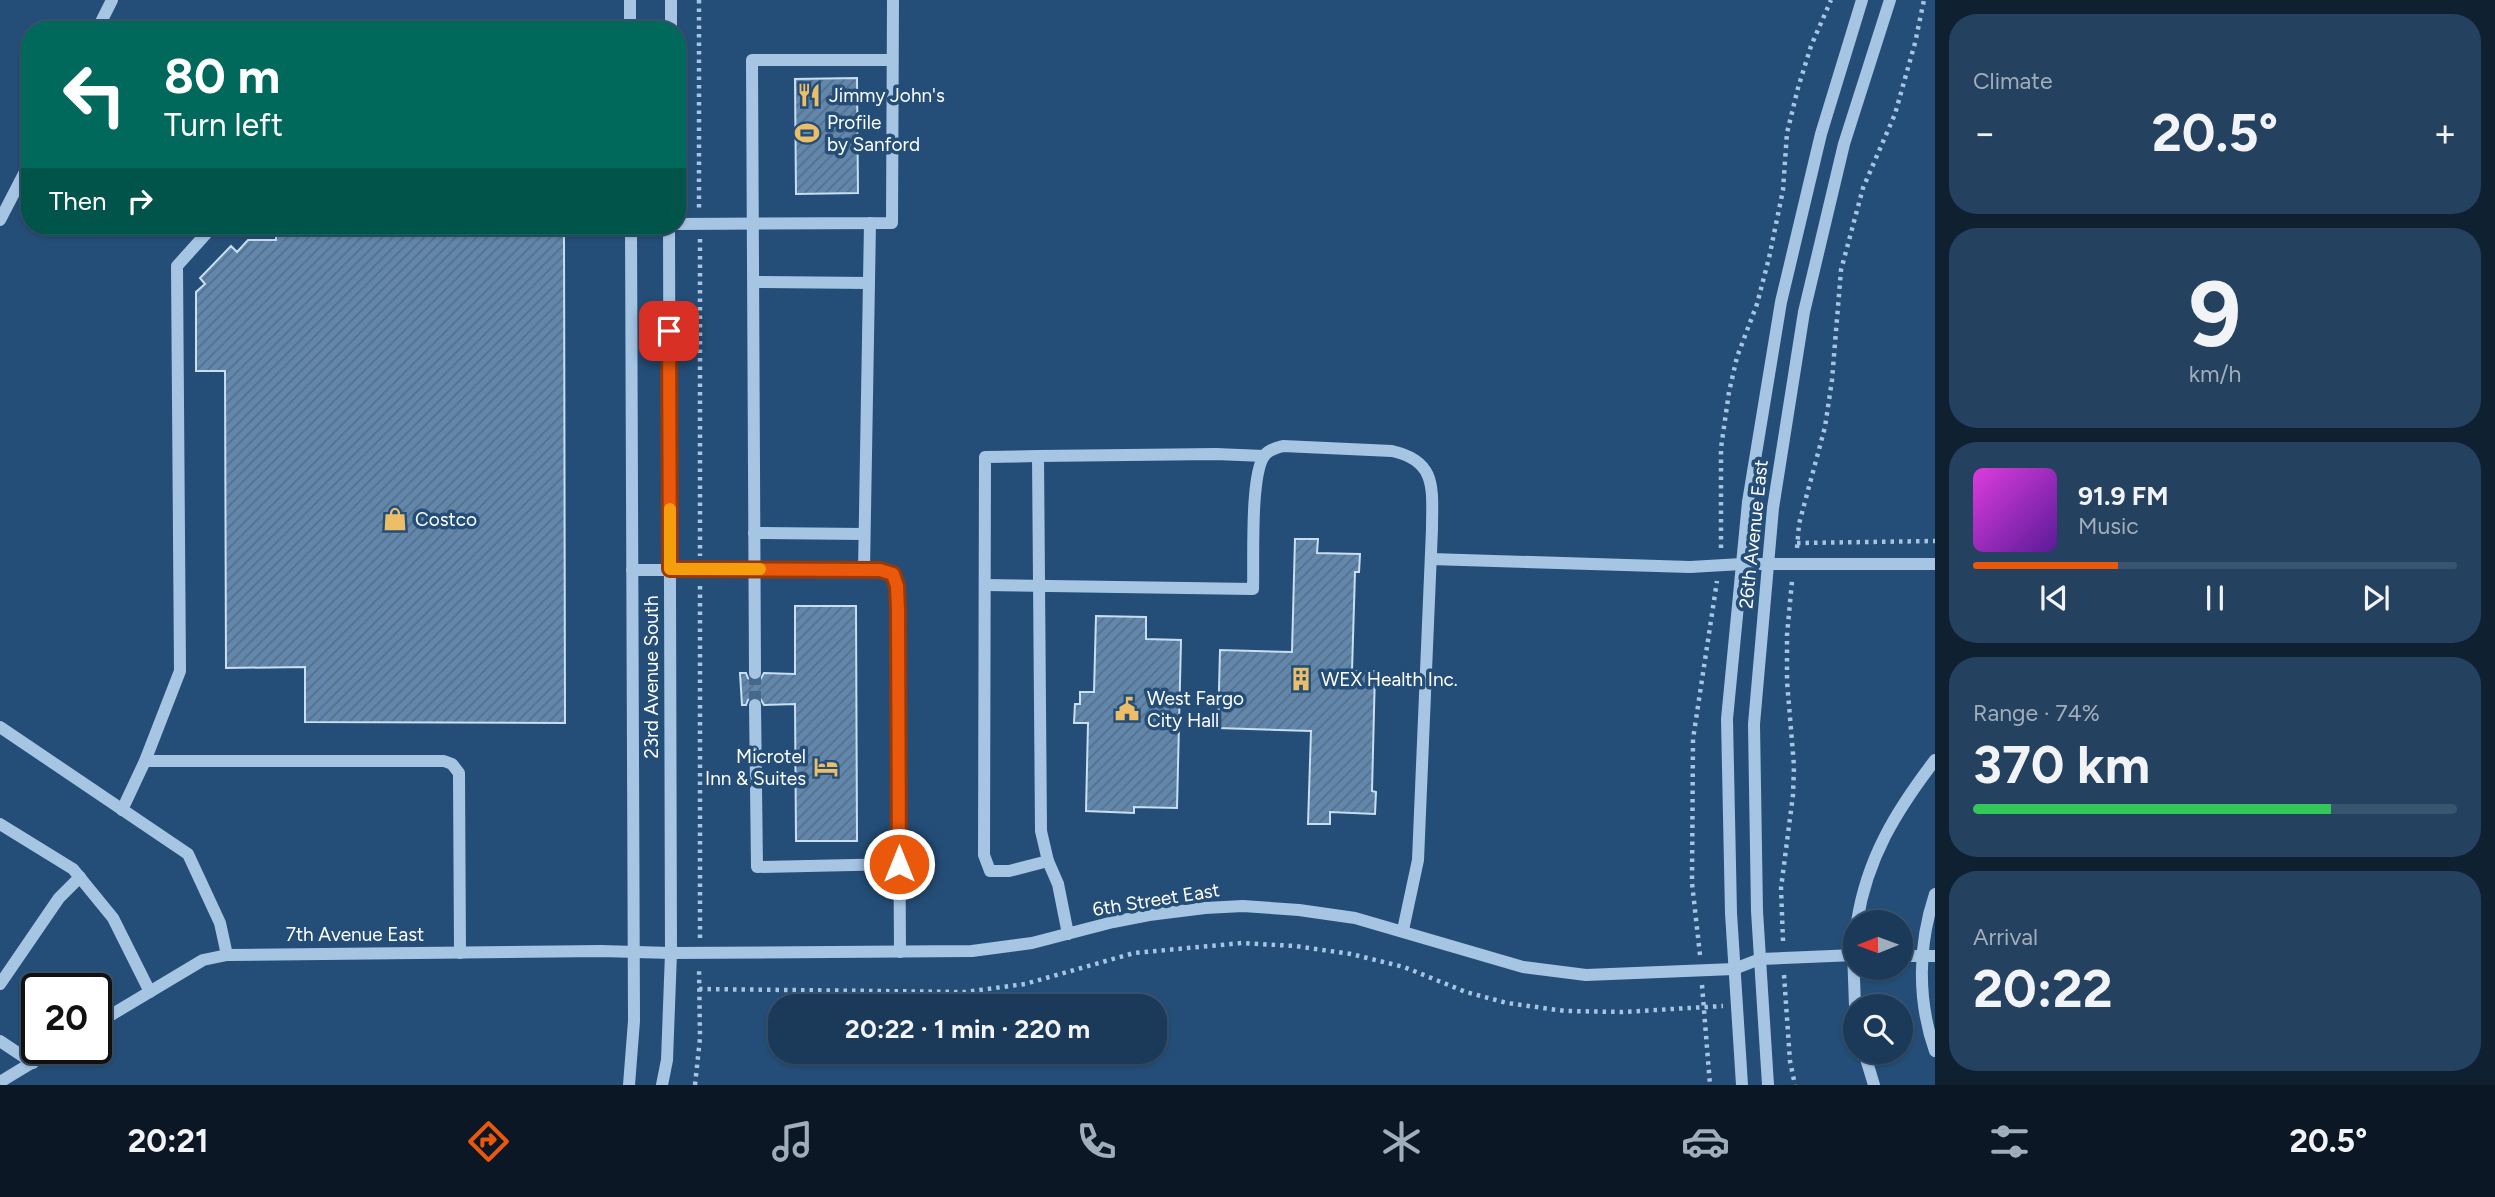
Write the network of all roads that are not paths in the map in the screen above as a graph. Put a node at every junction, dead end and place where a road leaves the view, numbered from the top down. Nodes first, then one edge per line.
1 (112, 0) edge
2 (630, 0) edge
3 (671, 0) edge
4 (892, 0) edge
5 (1862, 0) edge
6 (1890, 0) edge
7 (102, 21) edge
8 (630, 21) edge
9 (671, 21) edge
10 (892, 60) junction
11 (21, 179) edge
12 (0, 220) edge
13 (753, 223) junction
14 (870, 223) junction
15 (686, 224) edge
16 (205, 235) edge
17 (631, 235) edge
18 (669, 235) edge
19 (755, 282) junction
20 (869, 283) junction
21 (1038, 456) junction
22 (1264, 456) junction
23 (754, 533) junction
24 (864, 534) junction
25 (1431, 559) junction
26 (1742, 564) junction
27 (1935, 564) edge
28 (1768, 565) junction
29 (670, 569) junction
30 (754, 569) junction
31 (632, 570) junction
32 (864, 570) junction
33 (985, 585) junction
34 (1038, 586) junction
35 (755, 673) tunnel mouth
36 (755, 705) tunnel mouth
37 (0, 727) edge
38 (1935, 760) edge
39 (145, 761) junction
40 (122, 810) junction
41 (0, 824) edge
42 (1048, 862) junction
43 (899, 864) junction
44 (80, 877) junction
45 (1935, 894) edge
46 (1859, 910) edge
47 (1403, 930) junction
48 (1068, 934) junction
49 (634, 951) junction
50 (460, 953) junction
51 (671, 953) junction
52 (900, 953) junction
53 (227, 955) junction
54 (1843, 955) edge
55 (1913, 956) edge
56 (1921, 956) junction
57 (1935, 956) edge
58 (1760, 959) junction
59 (1734, 969) junction
60 (0, 984) edge
61 (150, 992) junction
62 (112, 1015) edge
63 (0, 1041) edge
64 (1935, 1051) edge
65 (21, 1054) edge
66 (30, 1064) edge
67 (1868, 1064) edge
68 (1, 1082) edge
69 (629, 1085) edge
70 (662, 1085) edge
71 (1742, 1085) edge
72 (1768, 1085) edge
73 (1874, 1085) edge

1 - 7 street
2 - 8 street
3 - 9 street
4 - 10 street
5 - 26 street, 26th Avenue East
6 - 28 street, 26th Avenue East
10 - 13 street
10 - 14 street
11 - 12 street
13 - 14 street
13 - 15 street
13 - 19 street
14 - 20 street
16 - 39 street
17 - 31 street, 23rd Avenue South
18 - 29 street, 23rd Avenue South
19 - 20 street
19 - 23 street
20 - 24 street
21 - 22 street
21 - 33 street
21 - 34 street
22 - 25 street
22 - 34 street
23 - 24 street
23 - 30 street
24 - 32 street
25 - 26 street
25 - 47 street
26 - 28 street
26 - 59 street, 26th Avenue East
27 - 28 street
28 - 58 street, 26th Avenue East
29 - 30 street
29 - 31 street
29 - 51 street, 23rd Avenue South
30 - 32 street
30 - 35 street
31 - 49 street, 23rd Avenue South
32 - 43 street
33 - 34 street
33 - 42 street
34 - 42 street
36 - 43 street
37 - 40 street
38 - 46 street
39 - 40 street
39 - 50 street
40 - 53 street
41 - 44 street
42 - 48 street
43 - 52 street
44 - 60 street
44 - 61 street
45 - 56 street
47 - 48 street, 6th Street East
47 - 59 street, 6th Street East
48 - 52 street, 6th Street East
49 - 50 street, 7th Avenue East
49 - 51 street, 6th Street East
49 - 69 street, 23rd Avenue South
50 - 53 street, 7th Avenue East
51 - 52 street, 6th Street East
51 - 70 street, 23rd Avenue South
53 - 61 street, 7th Avenue East
54 - 58 street, 6th Street East
55 - 56 street
56 - 57 street
56 - 64 street
58 - 59 street, 6th Street East
58 - 72 street, 26th Avenue East
59 - 71 street, 26th Avenue East
61 - 62 street, 7th Avenue East
63 - 65 street
66 - 68 street
67 - 73 street

